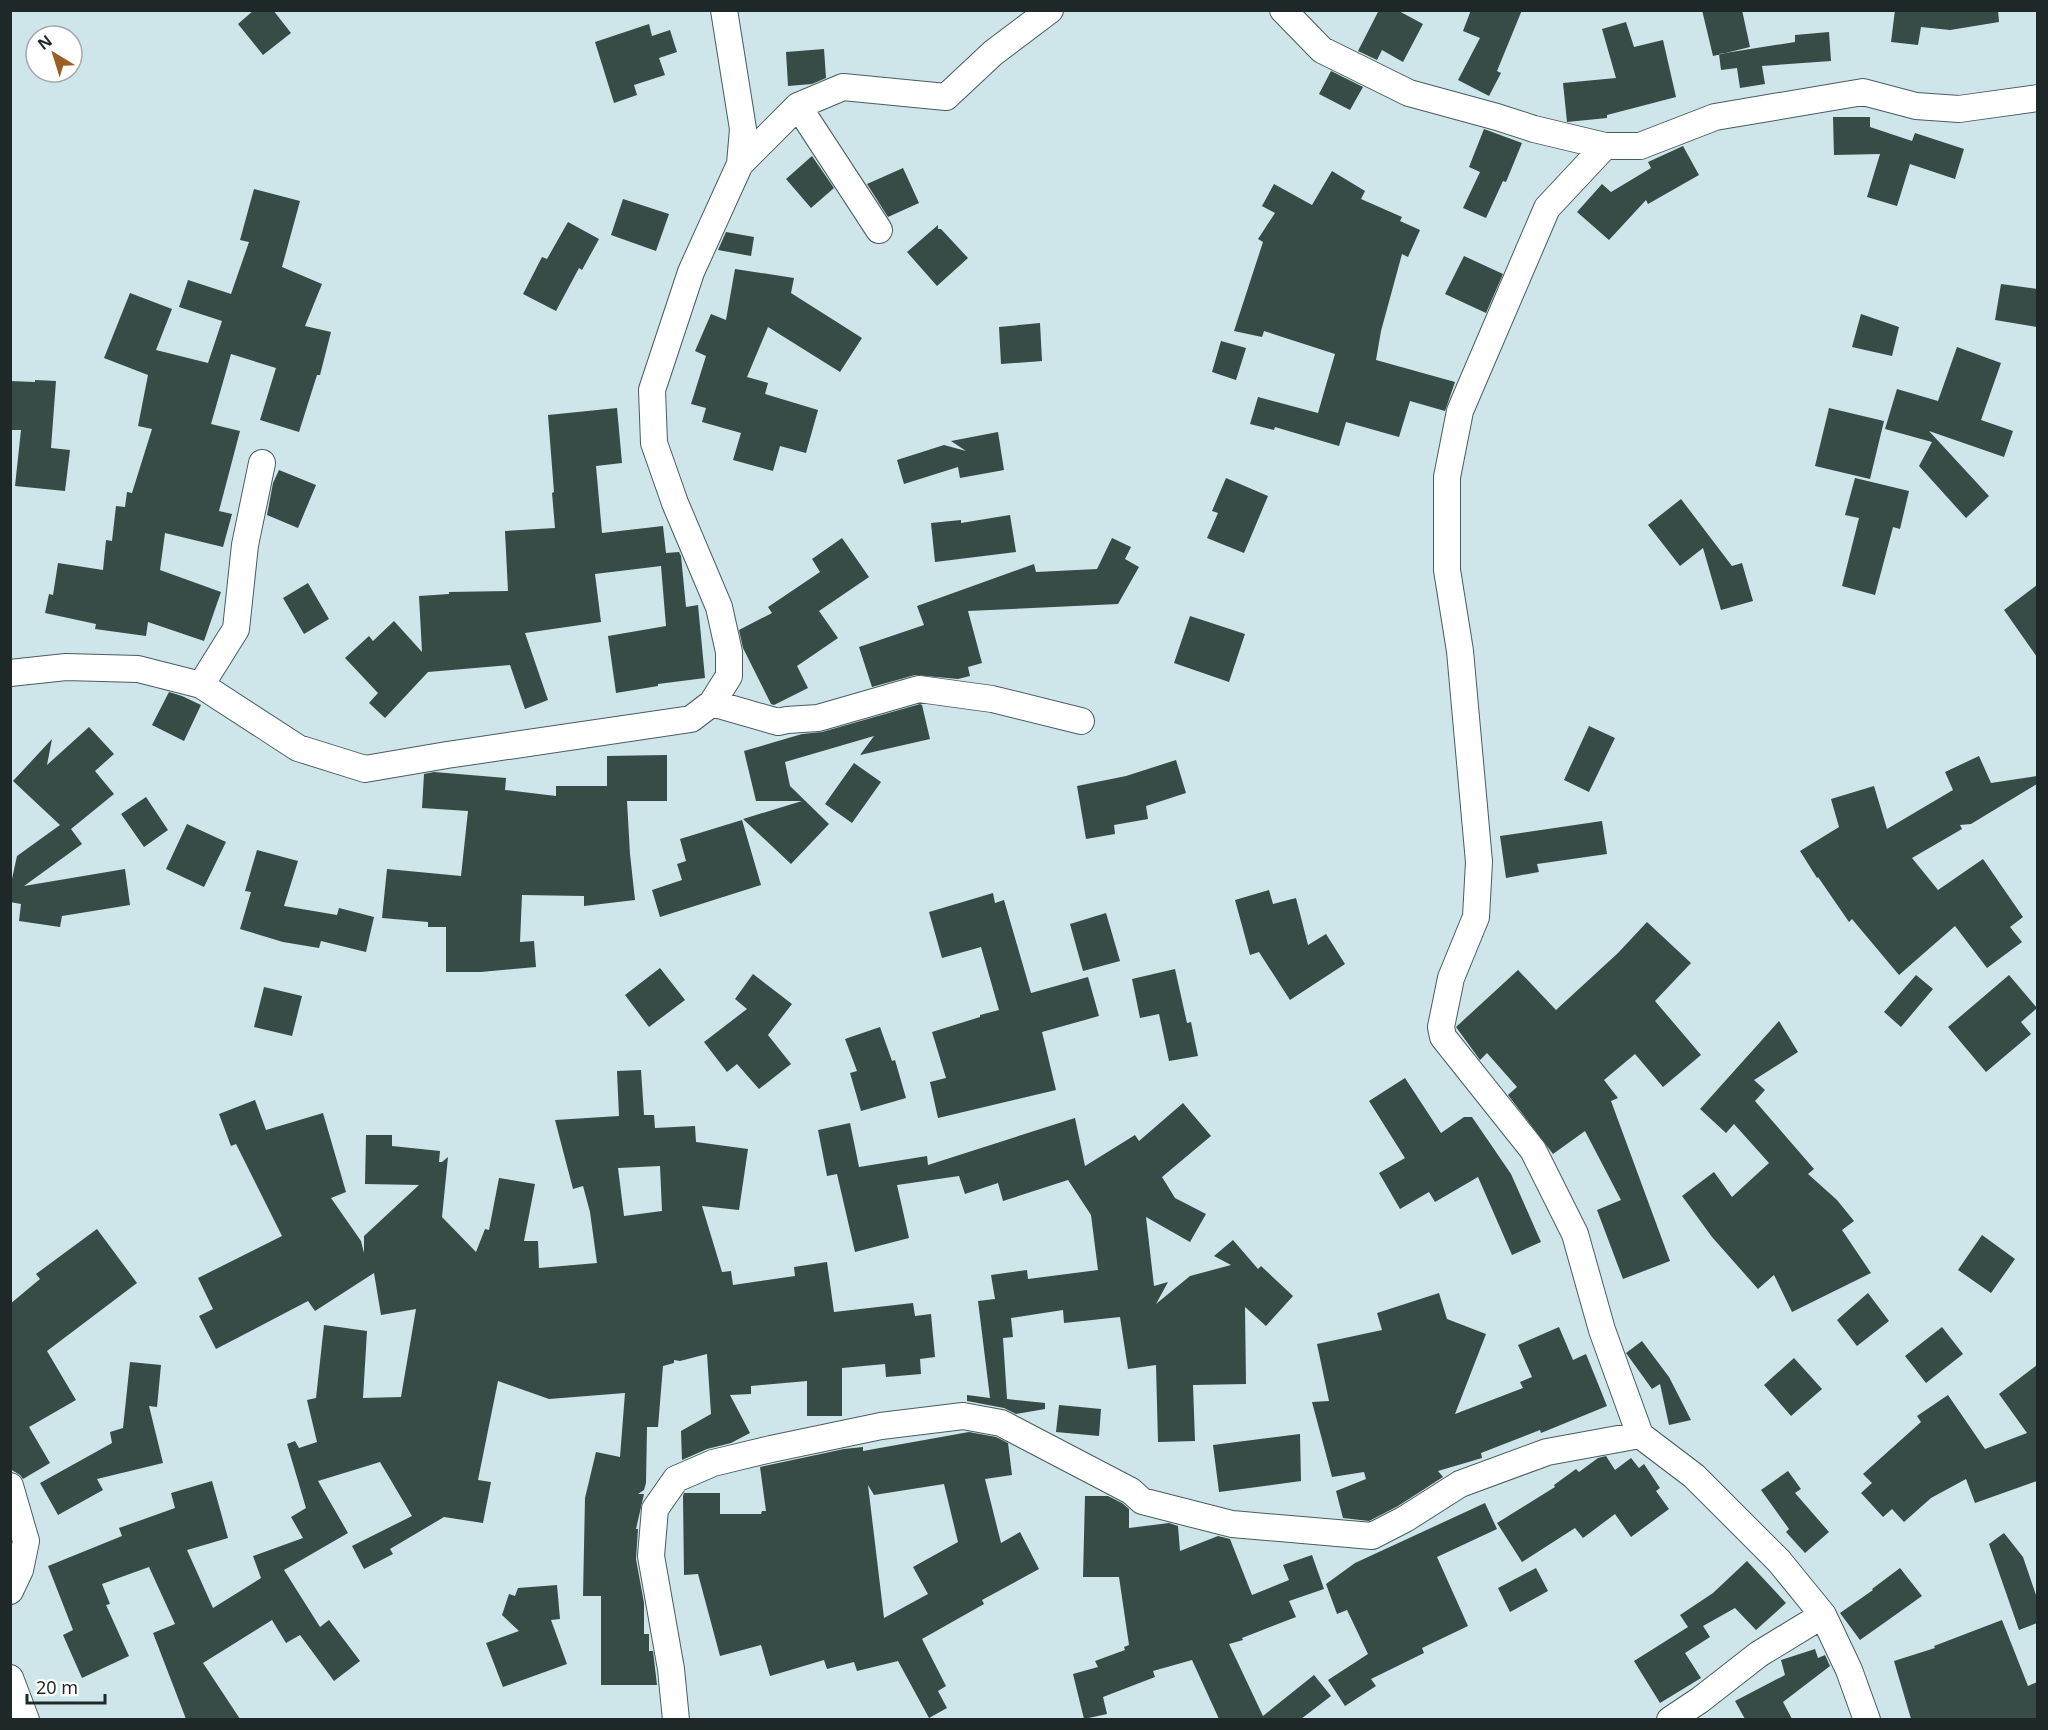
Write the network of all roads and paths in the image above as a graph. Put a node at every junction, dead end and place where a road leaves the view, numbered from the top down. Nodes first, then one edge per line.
1 (724, 10) edge
2 (1050, 10) edge
3 (1283, 10) edge
4 (2037, 98) edge
5 (798, 106) junction
6 (1605, 146) junction
7 (740, 164) junction
8 (879, 230) dead end
9 (262, 463) dead end
10 (10, 673) edge
11 (201, 685) junction
12 (712, 703) junction
13 (1081, 721) dead end
14 (1640, 1435) junction
15 (10, 1486) edge
16 (10, 1591) edge
17 (1823, 1615) junction
18 (10, 1678) edge
19 (26, 1719) edge
20 (676, 1719) edge
21 (1670, 1719) edge
22 (1867, 1719) edge

1 - 7 street
2 - 5 street
3 - 6 street
4 - 6 street
5 - 7 street
5 - 8 street
6 - 14 street
7 - 12 street
9 - 11 street
10 - 11 street
11 - 12 street
12 - 13 street
14 - 17 street
14 - 20 street
15 - 16 street
17 - 21 street
17 - 22 street
18 - 19 street

